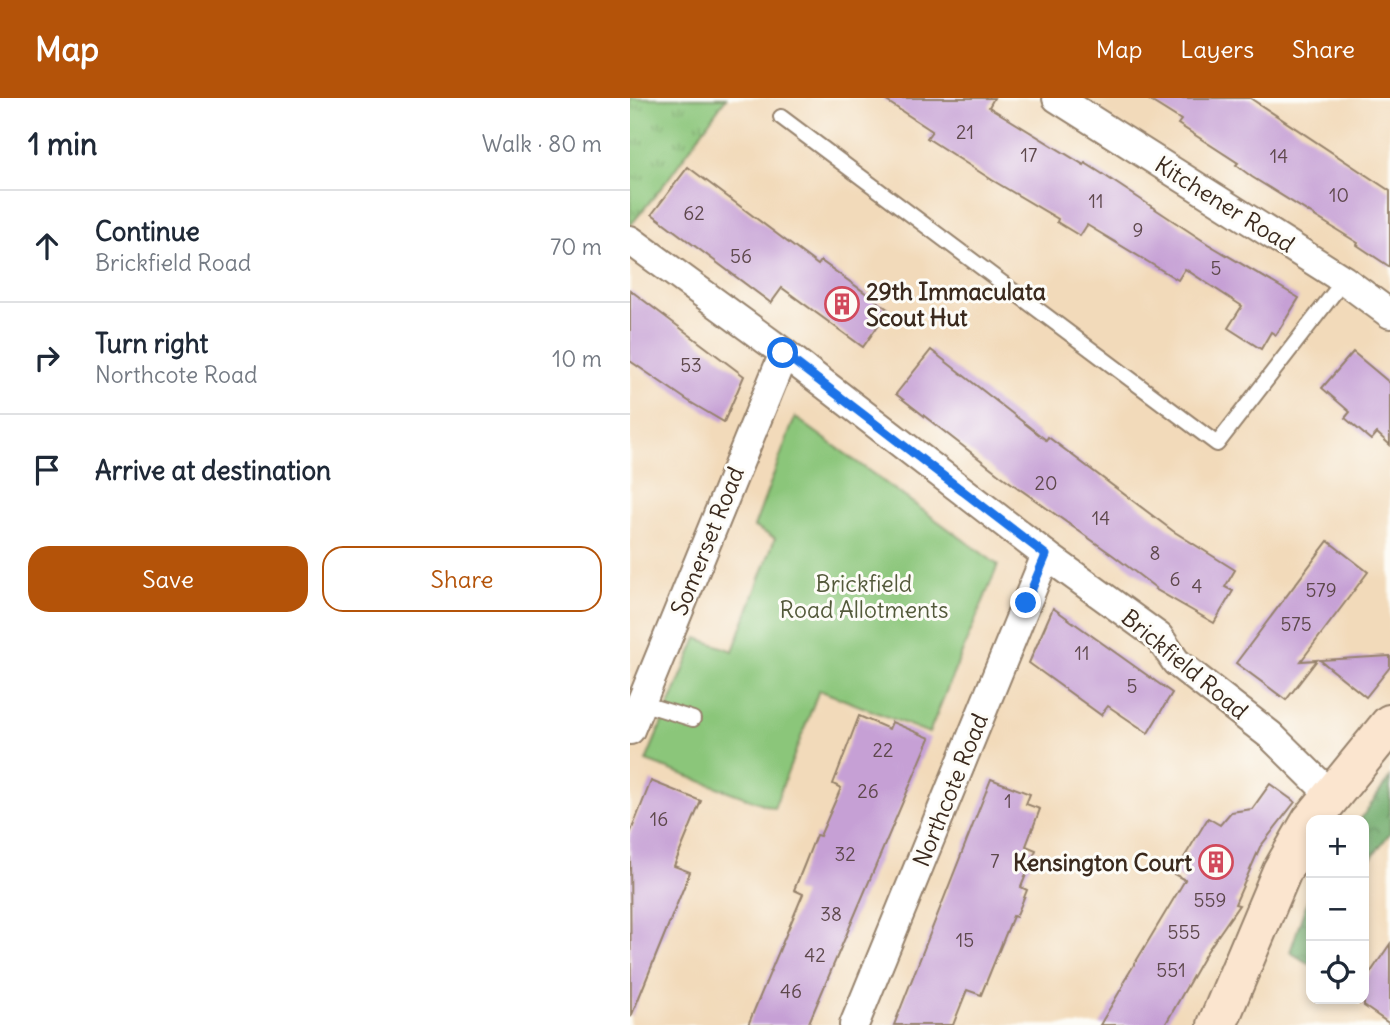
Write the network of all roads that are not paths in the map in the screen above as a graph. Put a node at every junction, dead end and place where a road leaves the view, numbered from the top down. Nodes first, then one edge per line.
1 (1057, 98) edge
2 (780, 117) dead end
3 (630, 240) edge
4 (1344, 280) junction
5 (1390, 314) edge
6 (783, 353) junction
7 (1046, 555) junction
8 (641, 703) junction
9 (693, 719) dead end
10 (1390, 724) edge
11 (630, 730) edge
12 (1318, 812) edge
13 (854, 1025) edge
14 (1217, 1025) edge

1 - 4 street, Kitchener Road
2 - 4 lane
3 - 6 street, Brickfield Road
4 - 5 street, Kitchener Road
6 - 7 street, Brickfield Road
6 - 8 street, Somerset Road
7 - 12 street, Brickfield Road
7 - 13 street, Northcote Road
8 - 9 lane
8 - 11 street, Somerset Road
10 - 12 street
12 - 14 street

